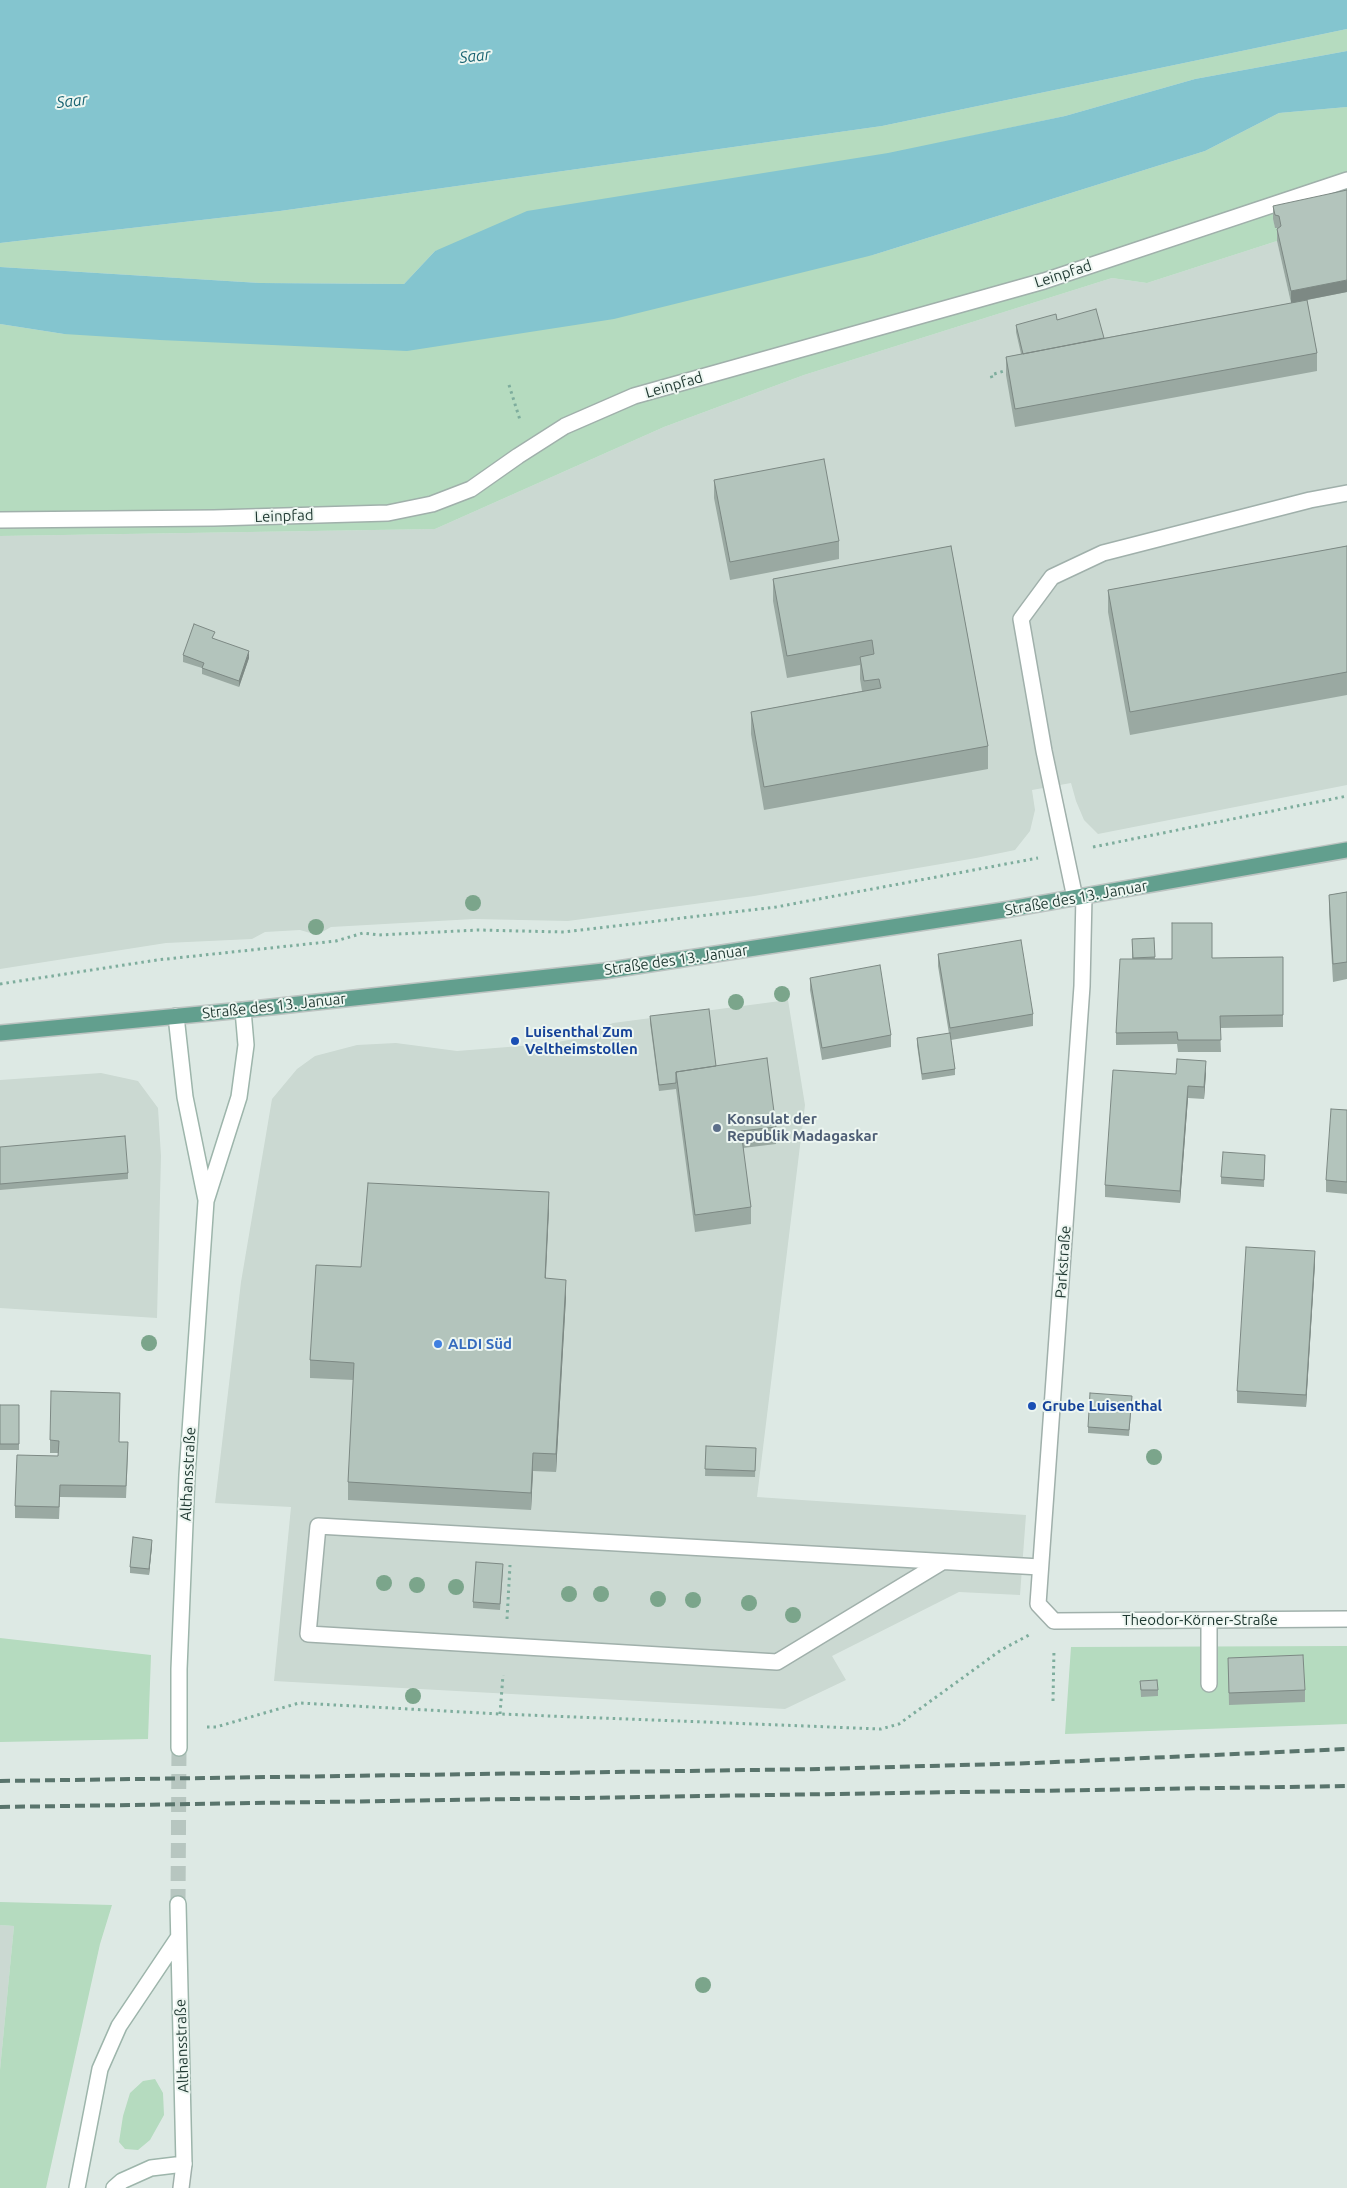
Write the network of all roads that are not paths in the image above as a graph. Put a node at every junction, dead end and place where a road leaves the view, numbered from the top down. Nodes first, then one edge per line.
1 (1347, 180) edge
2 (1347, 493) edge
3 (0, 520) edge
4 (1347, 850) edge
5 (1079, 897) junction
6 (243, 1010) junction
7 (176, 1016) junction
8 (0, 1034) edge
9 (206, 1201) junction
10 (942, 1562) junction
11 (1040, 1567) junction
12 (1347, 1619) edge
13 (1209, 1621) junction
14 (1054, 1622) joint
15 (1209, 1684) dead end
16 (179, 1748) tunnel mouth
17 (178, 1904) tunnel mouth
18 (178, 1938) junction
19 (184, 2164) junction
20 (77, 2188) edge
21 (114, 2188) edge
22 (181, 2188) edge

1 - 3 street, Leinpfad
2 - 5 street, Parkstraße
4 - 5 main road, Straße des 13. Januar
5 - 6 main road, Straße des 13. Januar
5 - 11 street, Parkstraße
6 - 7 main road, Straße des 13. Januar
6 - 9 street, Althansstraße
7 - 8 main road, Straße des 13. Januar
7 - 9 street, Althansstraße
9 - 16 street, Althansstraße
10 - 10 street
10 - 11 street
11 - 14 street, Parkstraße
12 - 13 street, Theodor-Körner-Straße
13 - 14 street, Theodor-Körner-Straße
13 - 15 street
17 - 18 street, Althansstraße
18 - 19 street, Althansstraße
18 - 20 street
19 - 21 street
19 - 22 street, Althansstraße

